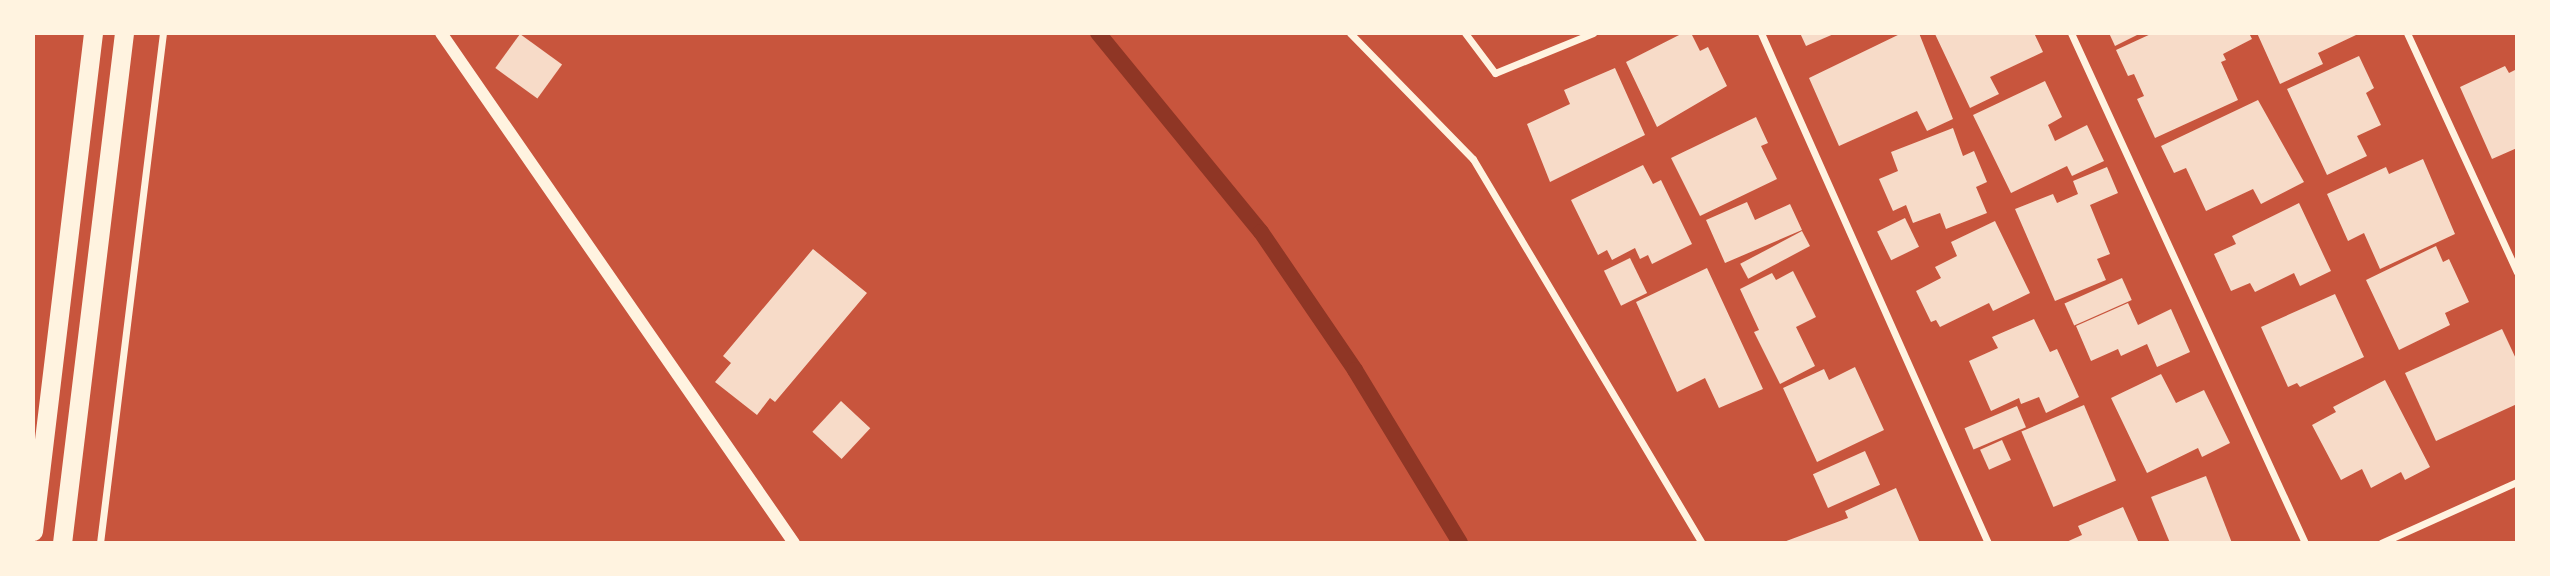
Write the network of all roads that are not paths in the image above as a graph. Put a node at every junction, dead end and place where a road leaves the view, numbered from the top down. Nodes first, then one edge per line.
1 (93, 33) edge
2 (124, 33) edge
3 (163, 33) edge
4 (441, 33) edge
5 (1350, 33) edge
6 (1465, 33) edge
7 (1593, 33) edge
8 (1761, 33) edge
9 (2071, 33) edge
10 (2407, 33) edge
11 (2517, 272) edge
12 (2517, 482) edge
13 (33, 531) edge
14 (62, 543) edge
15 (100, 543) edge
16 (794, 543) edge
17 (1702, 543) edge
18 (1988, 543) edge
19 (2305, 543) edge
20 (2381, 543) edge

1 - 13 highway
2 - 14 highway
3 - 15 street
4 - 16 street
5 - 17 street
6 - 7 street
8 - 18 street
9 - 19 street
10 - 11 street
12 - 20 street

